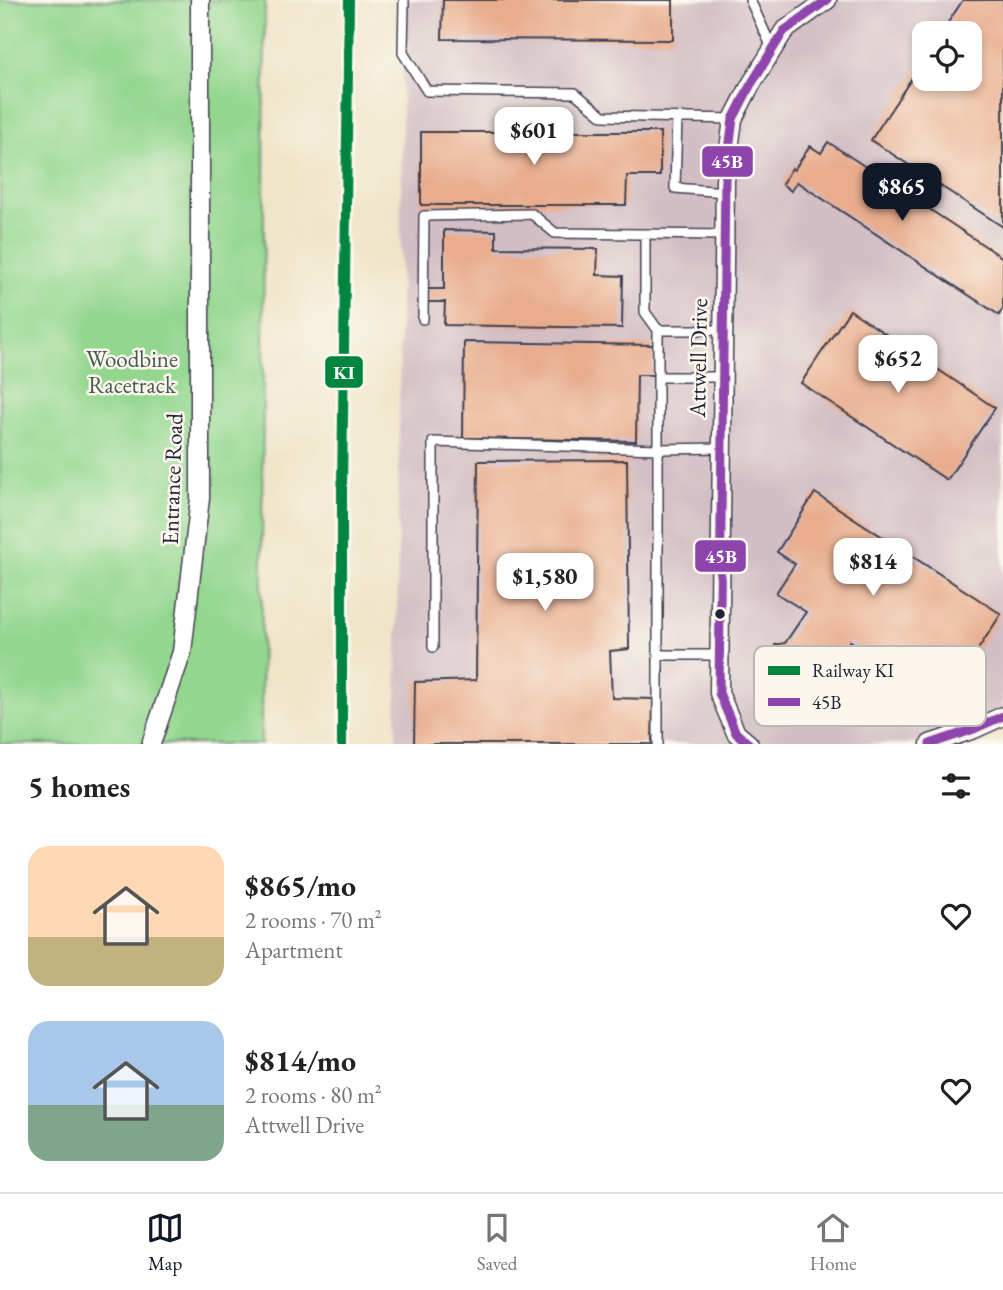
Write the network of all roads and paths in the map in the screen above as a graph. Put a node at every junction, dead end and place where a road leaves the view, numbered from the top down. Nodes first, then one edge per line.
1 (200, 0) edge
2 (404, 0) edge
3 (750, 0) edge
4 (827, 0) edge
5 (773, 50) junction
6 (677, 118) junction
7 (733, 119) junction
8 (725, 192) junction
9 (645, 234) junction
10 (724, 235) junction
11 (423, 319) dead end
12 (658, 330) junction
13 (723, 330) junction
14 (659, 377) junction
15 (722, 377) junction
16 (658, 449) junction
17 (722, 449) junction
18 (433, 647) dead end
19 (658, 655) junction
20 (719, 655) junction
21 (1003, 716) edge
22 (986, 724) edge
23 (981, 726) edge
24 (151, 744) edge
25 (658, 744) edge
26 (749, 744) edge
27 (930, 744) edge

1 - 24 street, Entrance Road
2 - 6 lane
3 - 5 lane
4 - 5 street, Attwell Drive
5 - 7 street, Attwell Drive
6 - 7 lane
6 - 8 lane
7 - 8 street, Attwell Drive
8 - 10 street, Attwell Drive
9 - 10 lane
9 - 11 lane
9 - 12 lane
10 - 13 street, Attwell Drive
12 - 13 lane
12 - 14 lane
13 - 15 street, Attwell Drive
14 - 15 lane
14 - 16 lane
15 - 17 street, Attwell Drive
16 - 17 lane
16 - 18 lane
16 - 19 lane
17 - 20 street, Attwell Drive
19 - 20 lane
19 - 25 lane
20 - 26 street, Attwell Drive
21 - 22 street
23 - 27 street

